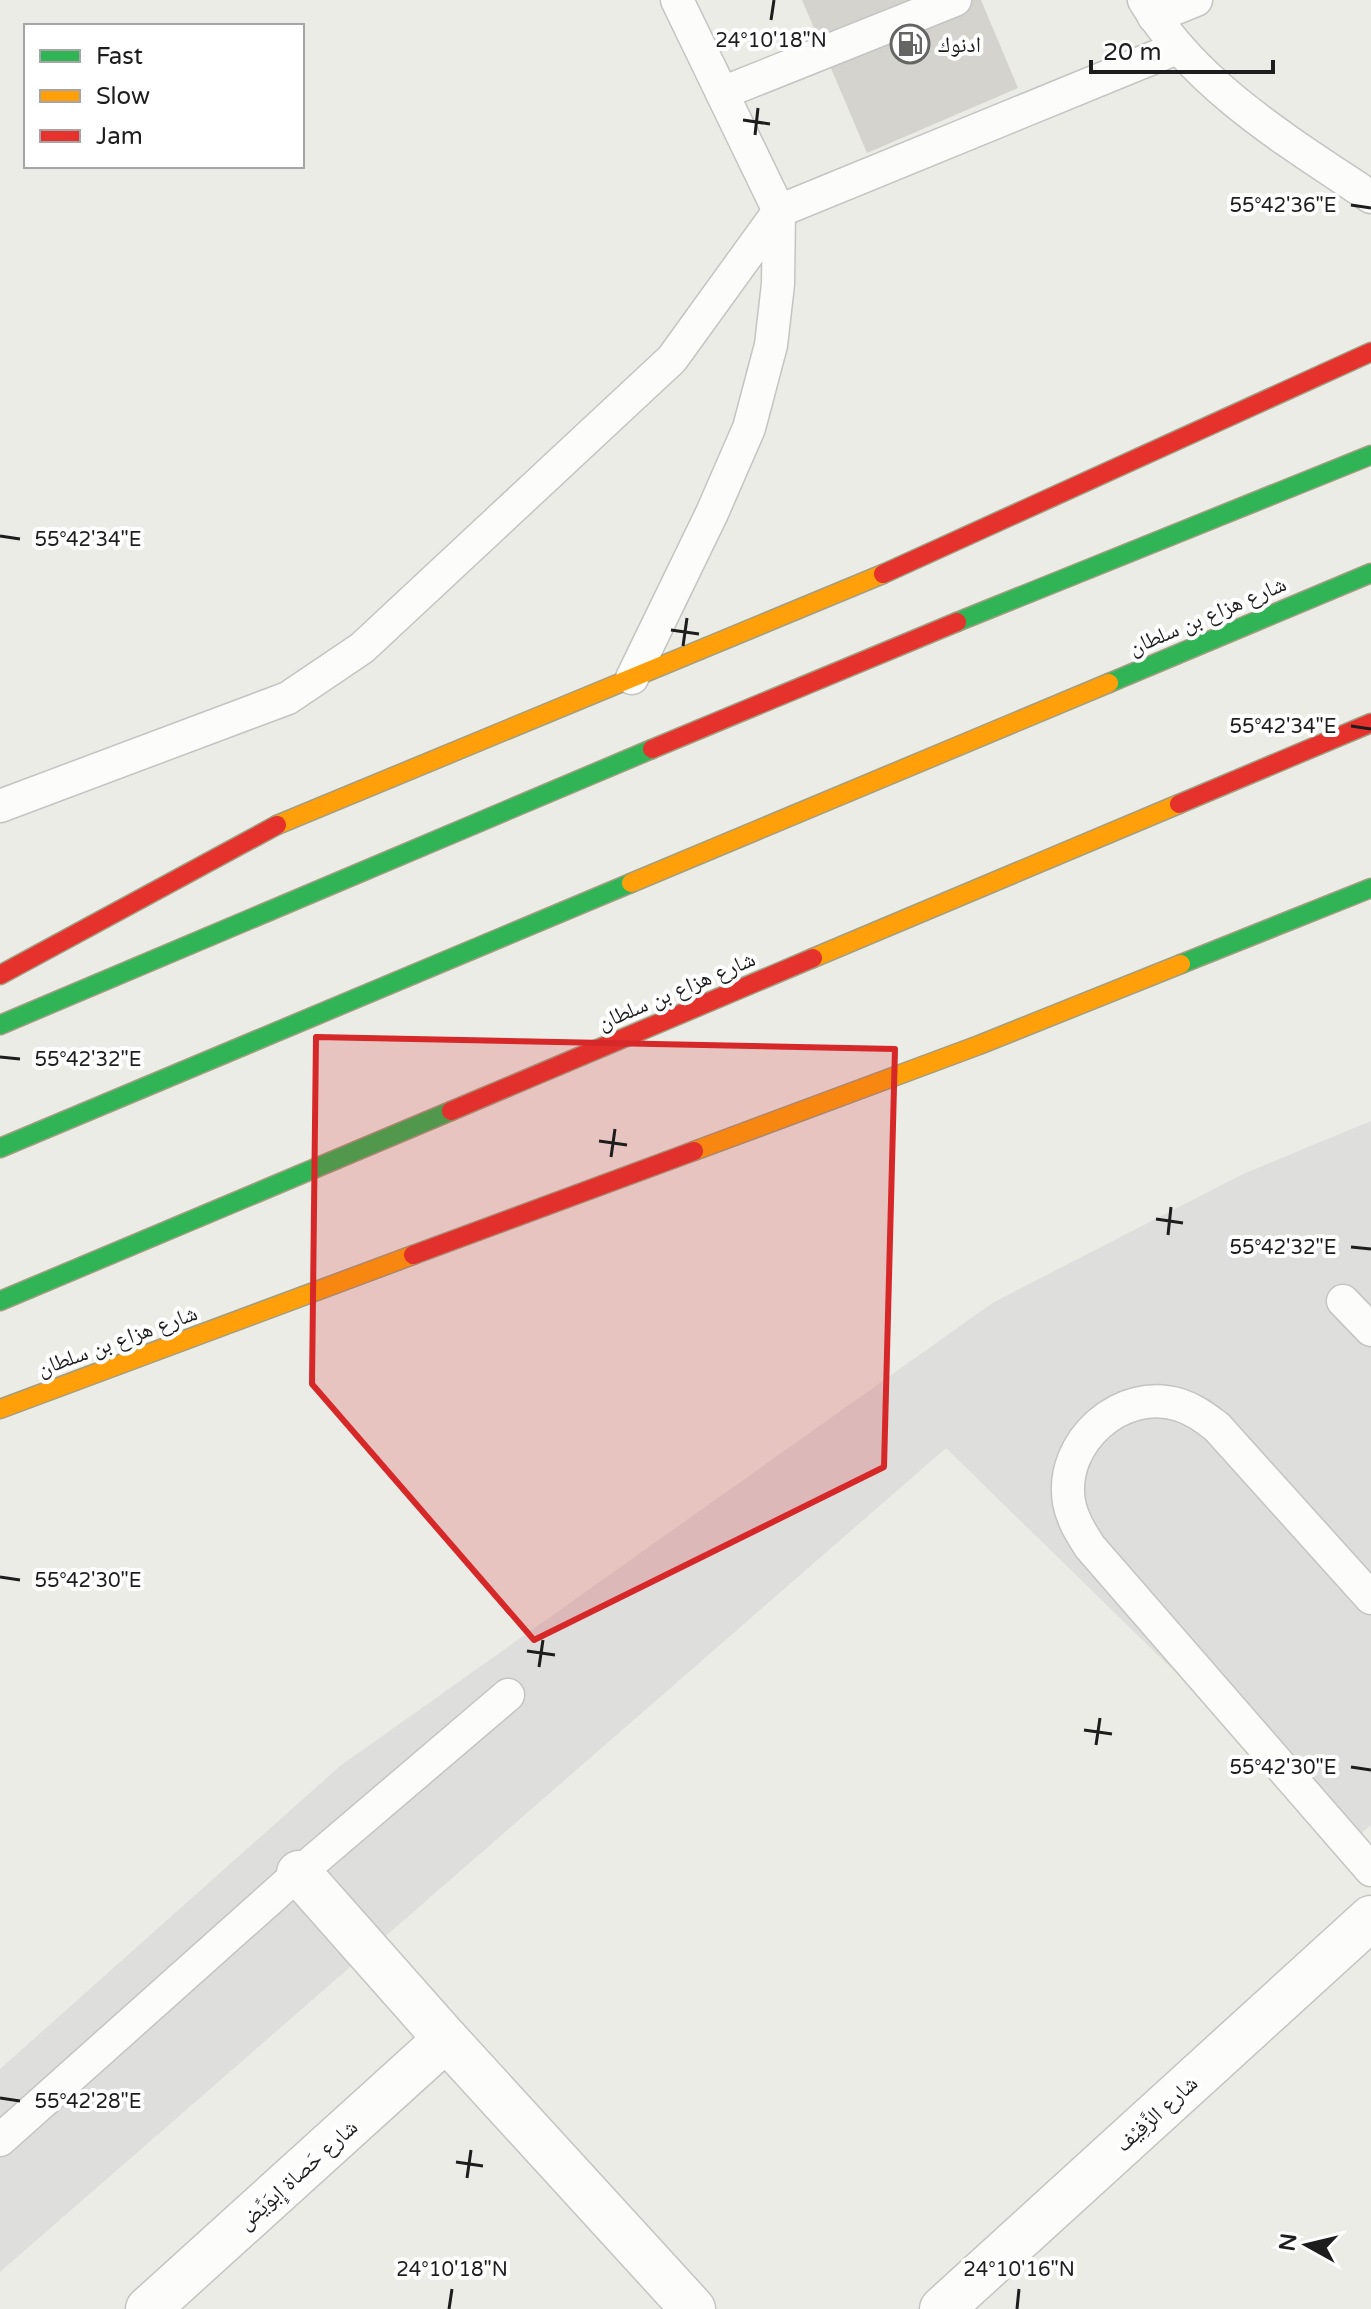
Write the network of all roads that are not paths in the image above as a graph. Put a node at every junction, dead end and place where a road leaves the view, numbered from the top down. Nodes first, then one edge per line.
1 (677, 0) edge
2 (955, 0) edge
3 (1196, 0) edge
4 (1149, 9) edge
5 (1177, 48) junction
6 (722, 93) junction
7 (1371, 197) edge
8 (779, 211) junction
9 (1371, 352) edge
10 (1371, 455) edge
11 (1371, 573) edge
12 (632, 678) junction
13 (1371, 723) edge
14 (0, 806) edge
15 (1371, 888) edge
16 (0, 975) edge
17 (0, 1025) edge
18 (0, 1148) edge
19 (0, 1301) edge
20 (1343, 1301) dead end
21 (1371, 1330) edge
22 (0, 1409) edge
23 (1371, 1598) edge
24 (508, 1695) dead end
25 (1371, 1870) edge
26 (299, 1873) junction
27 (1371, 1918) edge
28 (446, 2039) junction
29 (0, 2140) edge
30 (148, 2309) edge
31 (693, 2309) edge
32 (942, 2309) edge

1 - 6 lane
2 - 6 lane
3 - 4 lane
4 - 5 lane
5 - 7 lane
5 - 8 lane
6 - 8 lane
8 - 12 lane
8 - 14 lane
9 - 12 main road
10 - 17 main road
11 - 18 main road, شارع هزاع بن سلطان
12 - 16 main road
13 - 19 main road, شارع هزاع بن سلطان
15 - 22 main road, شارع هزاع بن سلطان
20 - 21 lane
23 - 25 lane
24 - 26 lane
26 - 28 street
26 - 29 lane
27 - 32 street, شارع الزَّفِيْف
28 - 30 street, شارع حَصاة إِبوَيِّض
28 - 31 street

